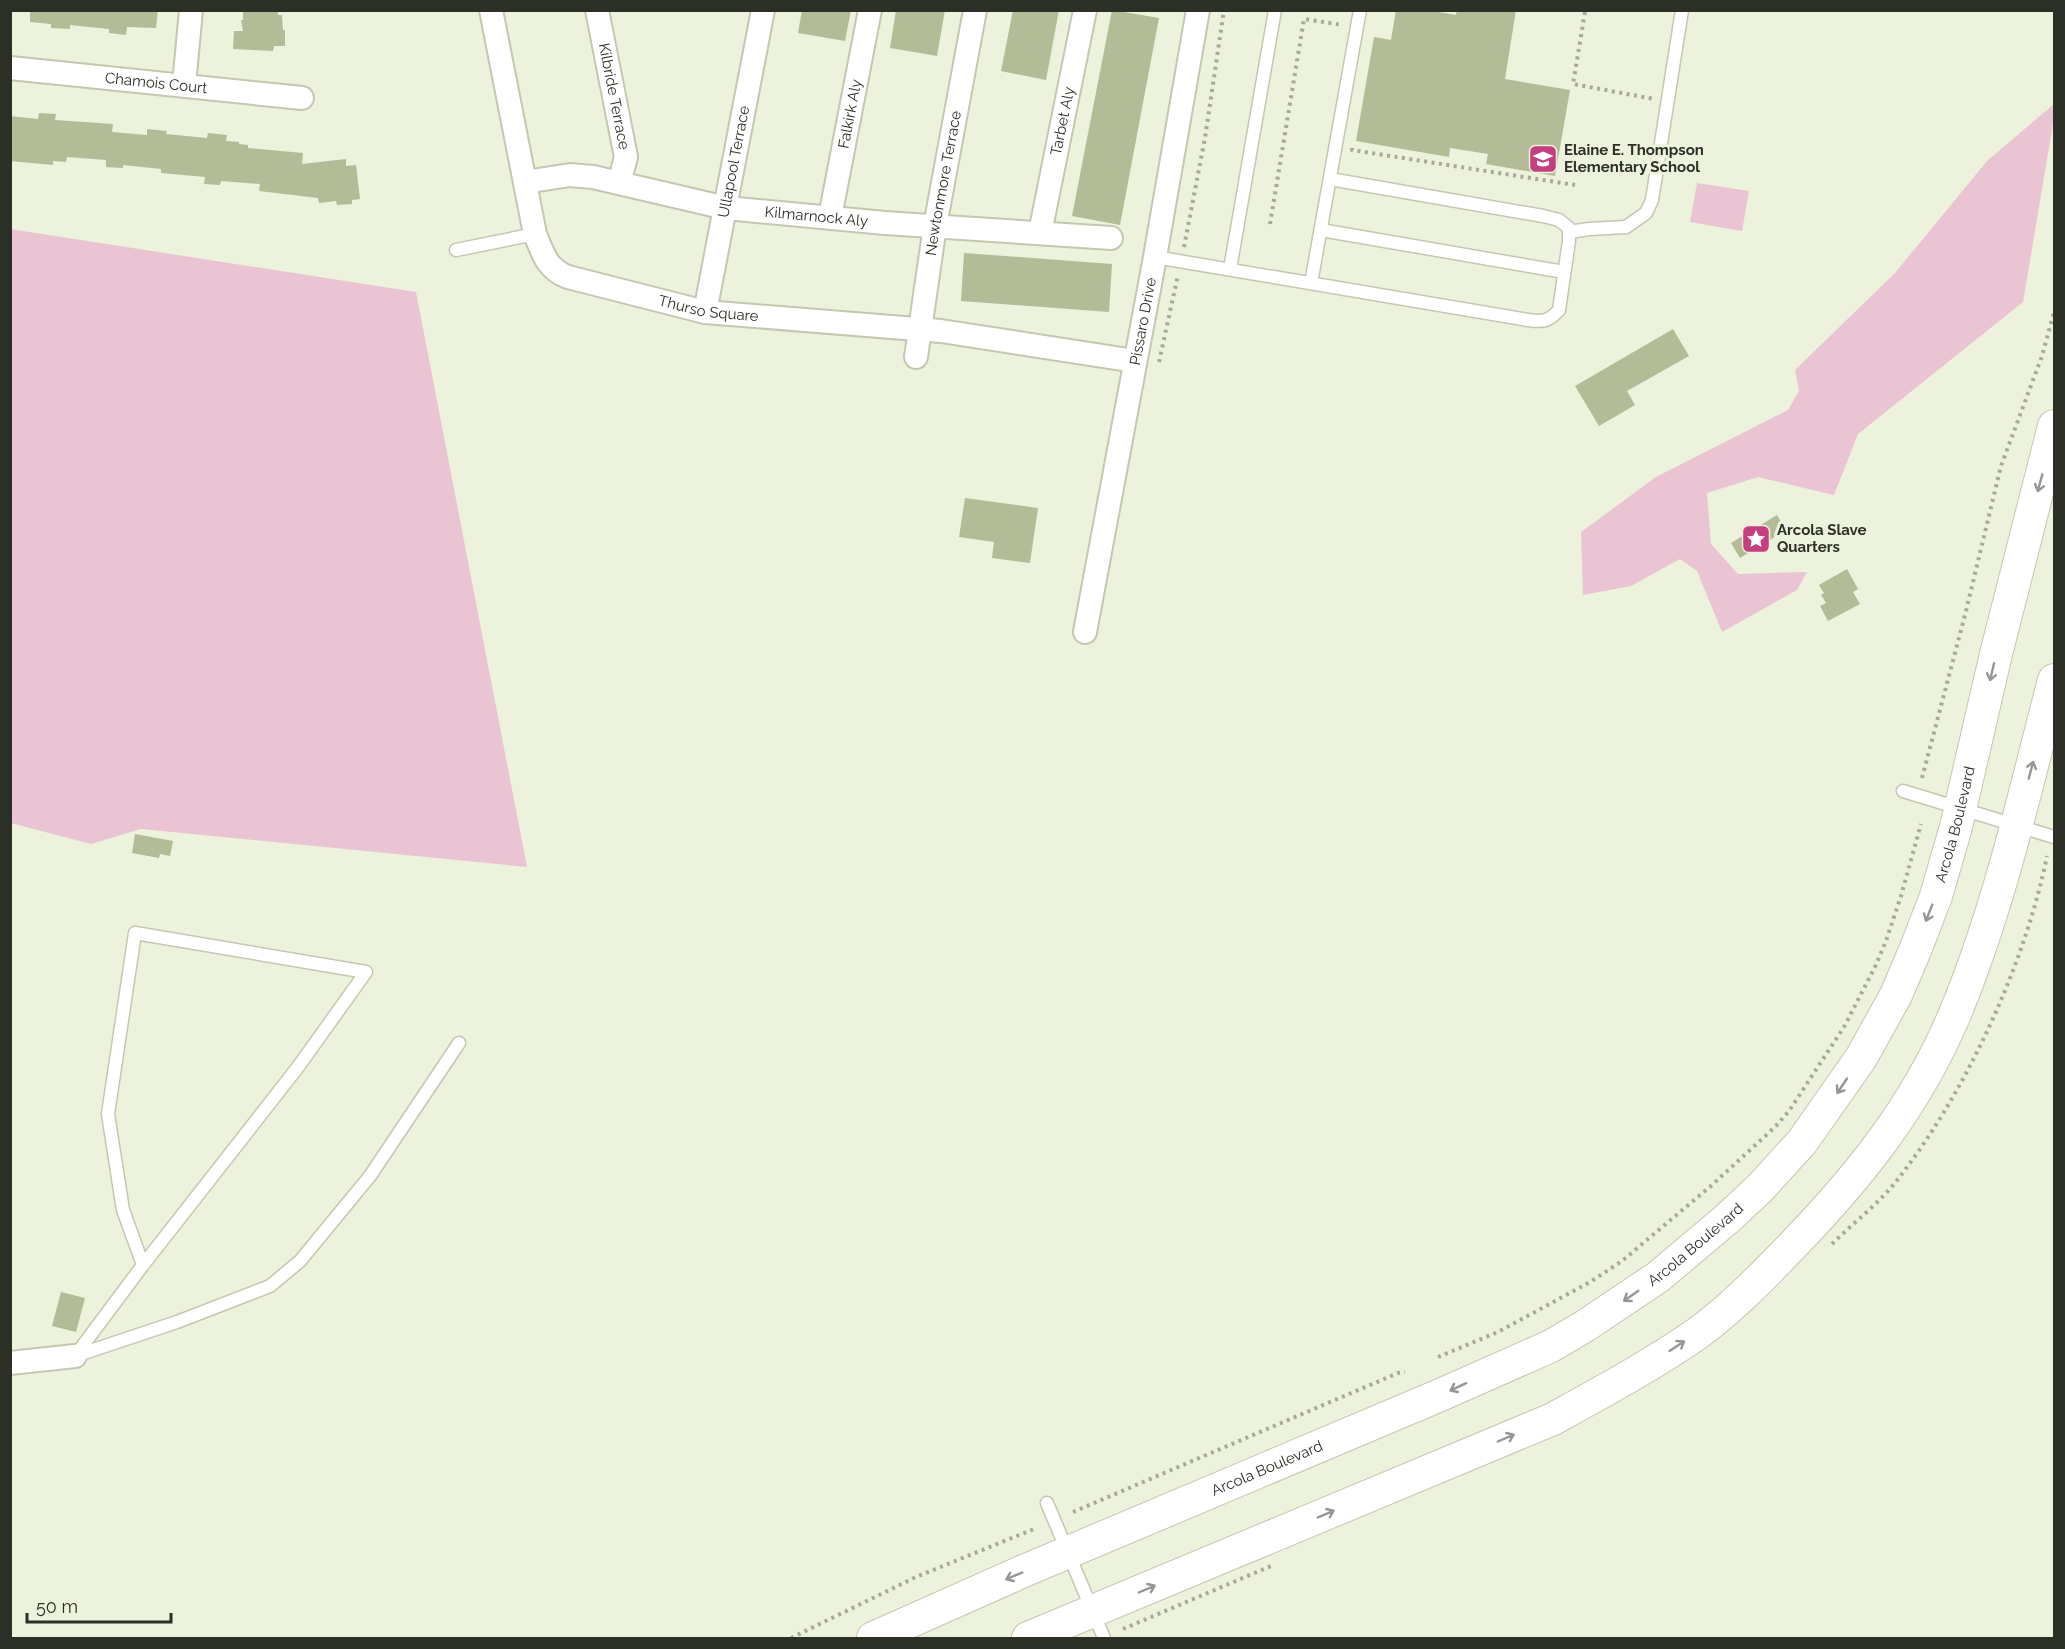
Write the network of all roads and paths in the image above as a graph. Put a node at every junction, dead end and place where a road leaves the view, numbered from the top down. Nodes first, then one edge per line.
1 (191, 10) edge
2 (491, 10) edge
3 (597, 10) edge
4 (763, 10) edge
5 (870, 10) edge
6 (975, 10) edge
7 (1085, 10) edge
8 (1198, 10) edge
9 (1224, 10) edge
10 (1275, 10) edge
11 (1360, 10) edge
12 (1682, 10) edge
13 (1585, 12) dead end
14 (1357, 28) junction
15 (10, 68) edge
16 (184, 85) junction
17 (302, 98) dead end
18 (1667, 101) junction
19 (1353, 139) dead end
20 (1330, 179) junction
21 (525, 182) junction
22 (619, 183) junction
23 (1575, 185) dead end
24 (726, 208) junction
25 (830, 217) junction
26 (1270, 224) dead end
27 (935, 226) junction
28 (1321, 230) junction
29 (1569, 232) junction
30 (1040, 233) junction
31 (535, 234) junction
32 (1111, 238) dead end
33 (456, 250) dead end
34 (1155, 257) junction
35 (1181, 261) junction
36 (1230, 269) junction
37 (1564, 272) junction
38 (1311, 283) junction
39 (705, 312) junction
40 (2055, 312) edge
41 (920, 329) junction
42 (916, 357) dead end
43 (1135, 361) junction
44 (1156, 371) dead end
45 (2055, 426) edge
46 (1085, 632) dead end
47 (2055, 680) edge
48 (1922, 778) dead end
49 (1903, 791) dead end
50 (1960, 809) junction
51 (1921, 824) dead end
52 (2016, 827) junction
53 (2055, 837) edge
54 (2047, 856) dead end
55 (459, 1043) dead end
56 (1829, 1246) dead end
57 (143, 1265) junction
58 (75, 1356) junction
59 (1438, 1357) dead end
60 (10, 1363) edge
61 (1405, 1372) dead end
62 (1047, 1503) dead end
63 (1073, 1512) dead end
64 (1034, 1529) dead end
65 (1068, 1553) junction
66 (1271, 1566) dead end
67 (1098, 1625) edge
68 (1123, 1629) dead end
69 (791, 1638) edge
70 (873, 1638) edge
71 (1028, 1638) edge

1 - 16 street
2 - 21 street, Thurso Square
3 - 22 street, Kilbride Terrace
4 - 24 street, Ullapool Terrace
5 - 25 street, Falkirk Aly
6 - 27 street, Newtonmore Terrace
7 - 30 street, Tarbet Aly
8 - 34 street, Pissaro Drive
9 - 35 path
10 - 36 lane
11 - 14 lane
12 - 18 lane
13 - 18 path
14 - 20 lane
14 - 26 path
15 - 16 street, Chamois Court
16 - 17 street, Chamois Court
18 - 29 lane
19 - 23 path
20 - 28 lane
20 - 29 lane
21 - 22 street, Kilmarnock Aly
21 - 31 street, Thurso Square
22 - 24 street, Kilmarnock Aly
24 - 25 street, Kilmarnock Aly
24 - 39 street, Ullapool Terrace
25 - 27 street, Kilmarnock Aly
27 - 30 street, Kilmarnock Aly
27 - 41 street, Newtonmore Terrace
28 - 37 lane
28 - 38 lane
29 - 37 lane
30 - 32 street, Kilmarnock Aly
31 - 33 lane
31 - 39 street, Thurso Square
34 - 35 lane
34 - 43 street, Pissaro Drive
35 - 36 lane
35 - 44 path
36 - 38 lane
37 - 38 lane
39 - 41 street, Thurso Square
40 - 48 path
41 - 42 street, Newtonmore Terrace
41 - 43 street, Thurso Square
43 - 46 street, Pissaro Drive
45 -> 50 main road, Arcola Boulevard
52 -> 47 main road
49 - 50 lane
50 - 52 lane
50 -> 65 main road, Arcola Boulevard
51 - 59 path
52 - 53 lane
67 -> 52 main road
54 - 56 path
55 - 58 lane
57 - 57 lane
57 - 58 lane
58 - 60 street
61 - 63 path
62 - 65 lane
64 - 69 path
65 - 67 lane
65 -> 70 main road, Arcola Boulevard
66 - 68 path
67 - 71 main road

